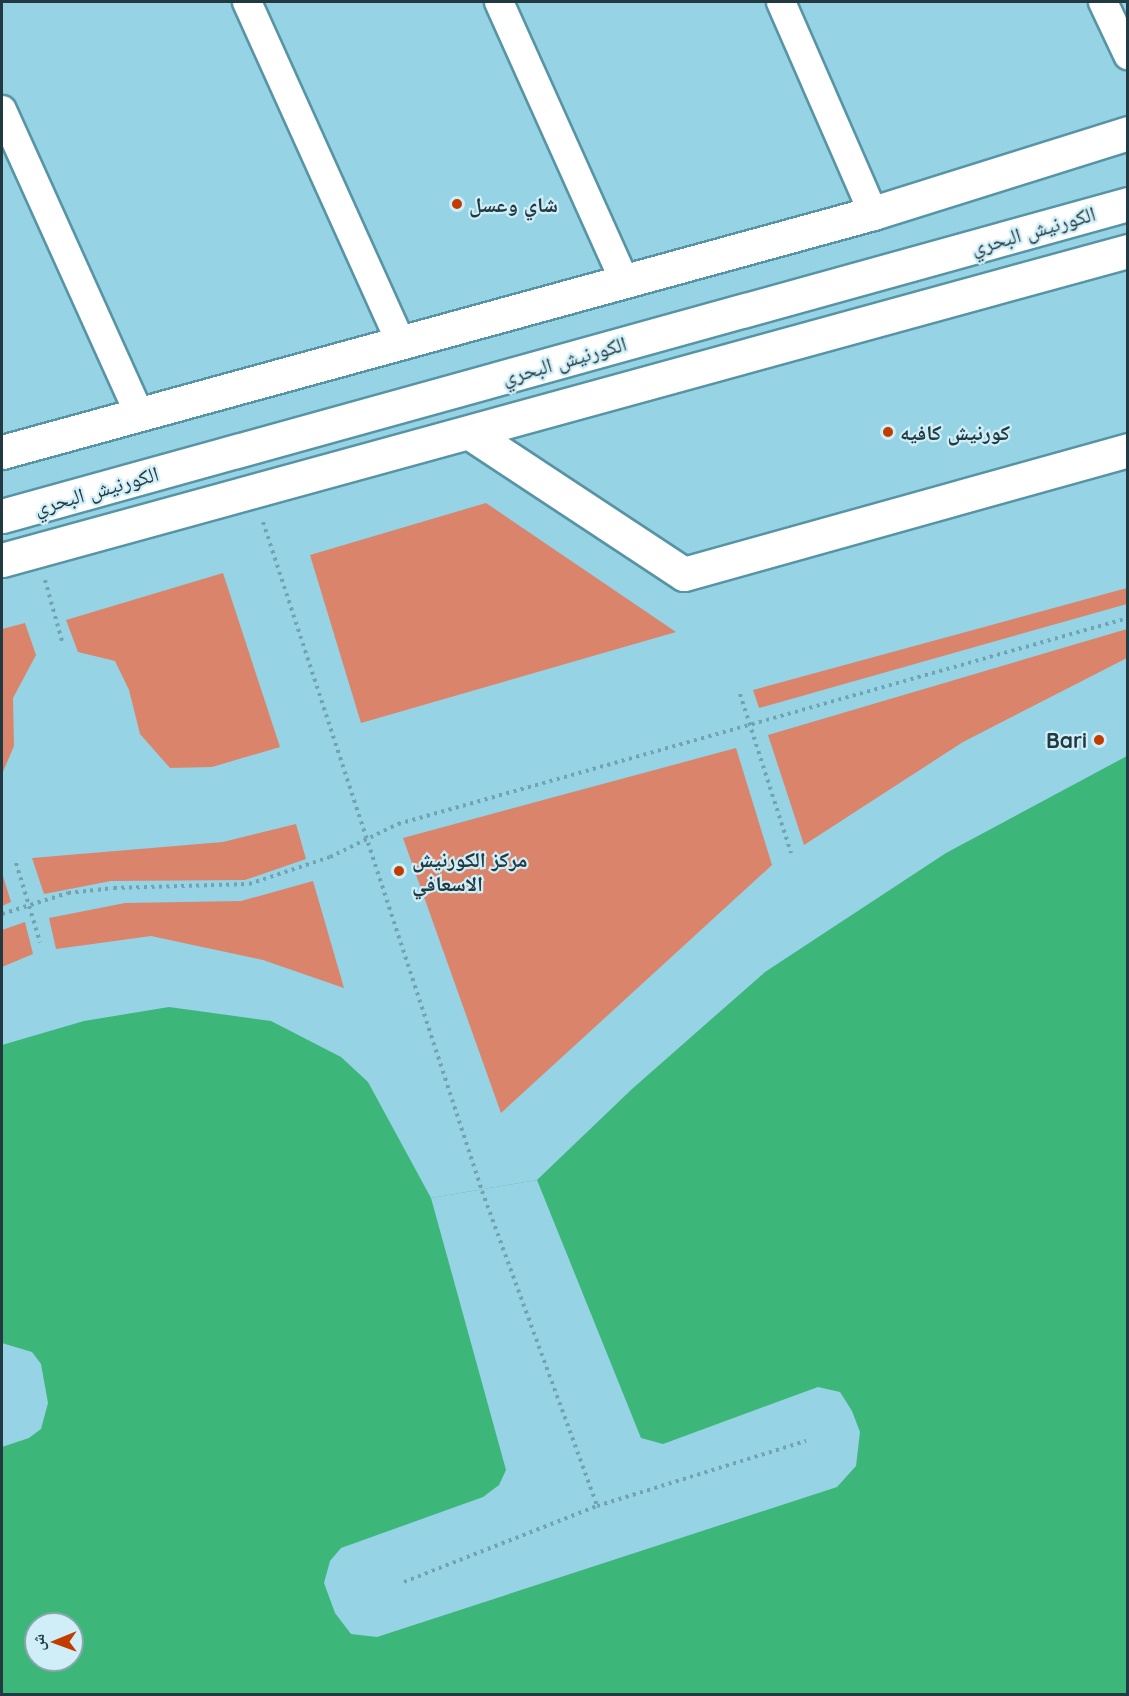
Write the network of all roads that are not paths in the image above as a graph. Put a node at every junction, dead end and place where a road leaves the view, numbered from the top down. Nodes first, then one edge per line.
1 (247, 2) edge
2 (499, 2) edge
3 (781, 2) edge
4 (1115, 10) edge
5 (1128, 55) edge
6 (2, 111) edge
7 (1128, 133) edge
8 (1128, 204) edge
9 (873, 213) junction
10 (1128, 251) edge
11 (625, 282) junction
12 (401, 343) junction
13 (139, 413) junction
14 (470, 433) junction
15 (1128, 450) edge
16 (2, 452) edge
17 (2, 516) edge
18 (2, 560) edge

1 - 12 street
2 - 11 street
3 - 9 street
4 - 5 street
6 - 13 street
7 - 9 main road
8 - 17 main road, الكورنيش البحري
9 - 11 main road
10 - 14 main road, الكورنيش البحري
11 - 12 main road
12 - 13 main road
13 - 16 main road
14 - 15 main road
14 - 18 main road, الكورنيش البحري

